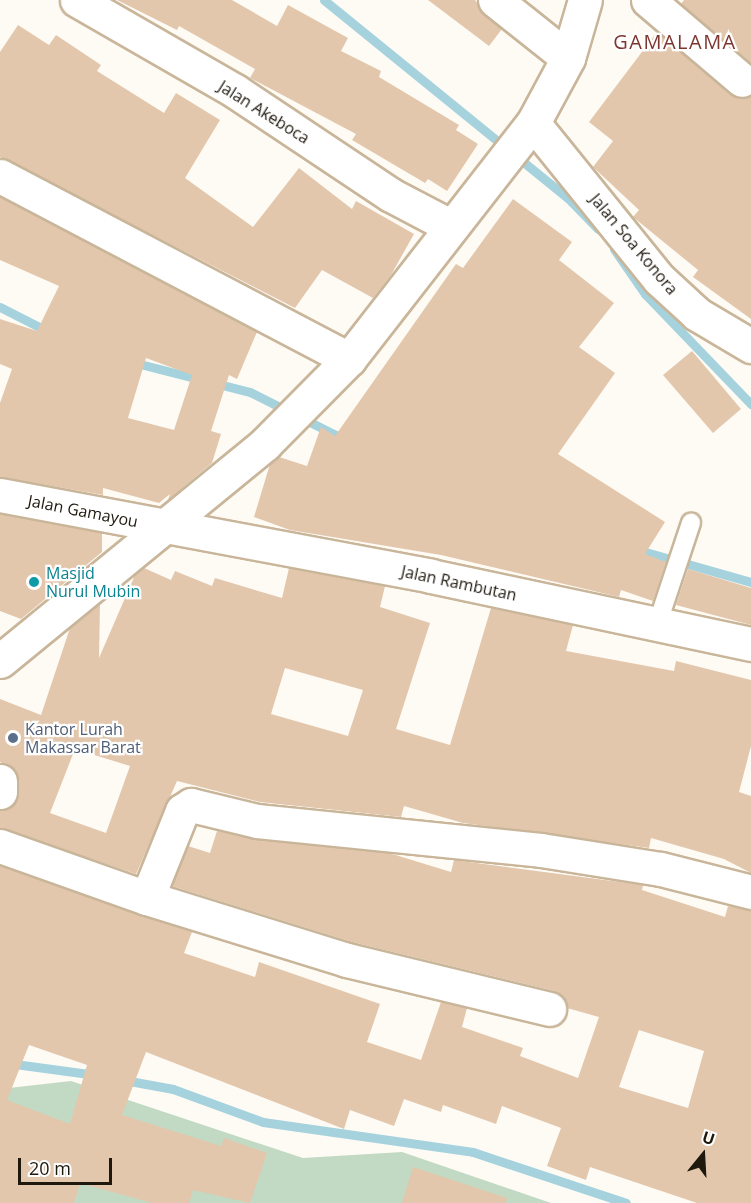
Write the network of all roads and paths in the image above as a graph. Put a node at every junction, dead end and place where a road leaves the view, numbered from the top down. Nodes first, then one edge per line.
1 (77, 0) edge
2 (495, 0) edge
3 (585, 0) edge
4 (648, 0) edge
5 (568, 58) junction
6 (742, 80) dead end
7 (525, 133) junction
8 (0, 176) edge
9 (450, 226) junction
10 (751, 346) edge
11 (349, 359) junction
12 (0, 495) edge
13 (692, 523) dead end
14 (166, 527) junction
15 (657, 625) junction
16 (751, 644) edge
17 (0, 661) edge
18 (0, 781) edge
19 (0, 792) edge
20 (0, 846) edge
21 (751, 892) edge
22 (147, 898) junction
23 (549, 1009) dead end

1 - 9 street, Jalan Akeboca
2 - 5 street
3 - 5 street
4 - 6 street
5 - 7 street
7 - 9 street
7 - 10 street, Jalan Soa Konora
8 - 11 street
9 - 11 street
11 - 14 street
12 - 14 street, Jalan Gamayou
13 - 15 lane
14 - 15 street, Jalan Rambutan
14 - 17 street
15 - 16 street, Jalan Rambutan
18 - 19 street
20 - 22 street
21 - 22 street
22 - 23 street

